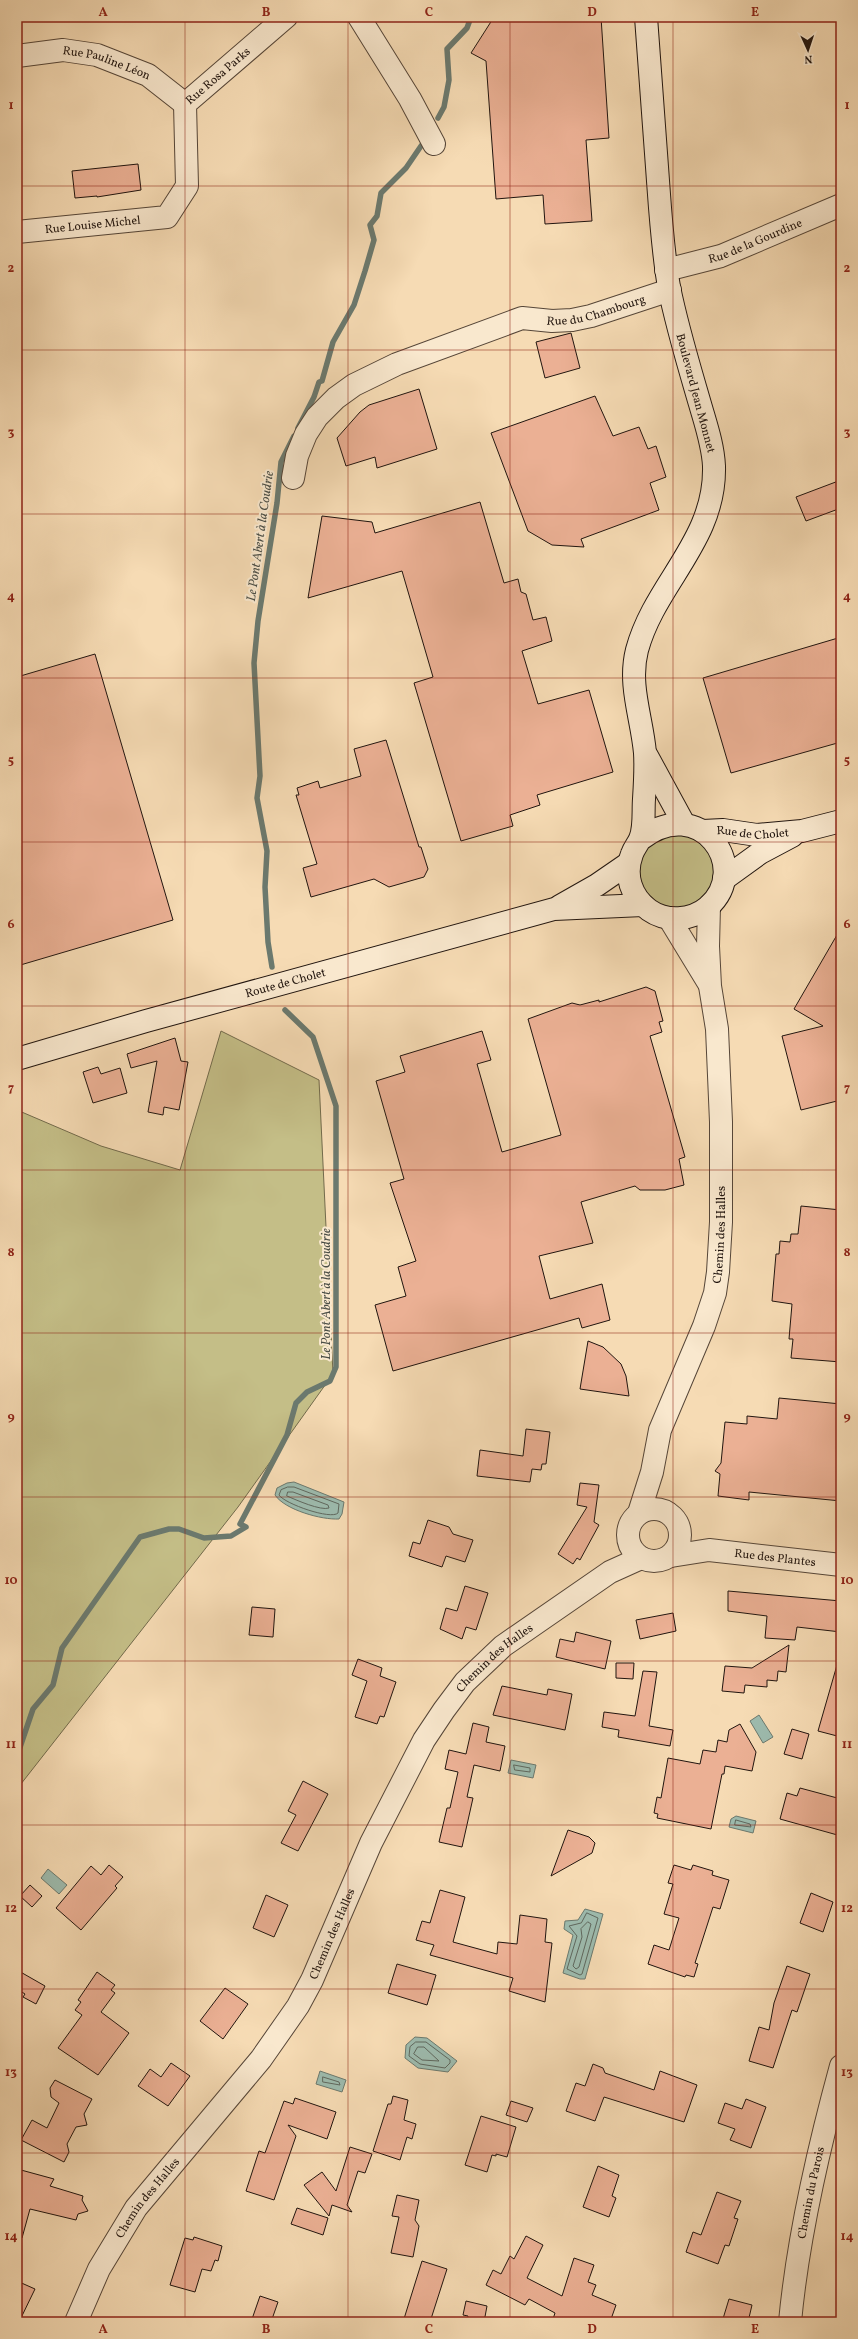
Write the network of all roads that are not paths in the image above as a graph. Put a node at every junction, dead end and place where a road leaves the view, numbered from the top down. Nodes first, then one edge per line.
1 (286, 17) edge
2 (359, 17) edge
3 (646, 17) edge
4 (17, 56) edge
5 (185, 104) junction
6 (434, 144) dead end
7 (841, 205) edge
8 (168, 217) joint
9 (17, 232) edge
10 (668, 280) junction
11 (293, 478) dead end
12 (645, 751) junction
13 (841, 821) edge
14 (694, 827) junction
15 (802, 832) junction
16 (641, 839) junction
17 (629, 863) junction
18 (724, 879) junction
19 (643, 905) junction
20 (709, 906) junction
21 (554, 909) junction
22 (669, 918) junction
23 (710, 986) junction
24 (17, 1059) edge
25 (652, 1472) junction
26 (666, 1512) junction
27 (639, 1513) junction
28 (680, 1534) junction
29 (628, 1541) junction
30 (709, 1550) junction
31 (671, 1556) junction
32 (641, 1558) junction
33 (841, 1565) edge
34 (610, 1572) junction
35 (841, 2066) edge
36 (76, 2322) edge
37 (790, 2322) edge

1 - 5 street, Rue Rosa Parks
2 - 6 street
3 - 10 street, Boulevard Jean Monnet
4 - 5 street, Rue Pauline Léon
5 - 8 street, Rue Rosa Parks
7 - 10 street, Rue de la Gourdine
8 - 9 street, Rue Louise Michel
10 - 11 street, Rue du Chambourg
10 - 12 street, Boulevard Jean Monnet
12 - 14 street
12 - 16 street
13 - 15 street, Rue de Cholet
14 - 15 street, Rue de Cholet
14 - 16 street
14 - 18 street
15 - 18 street, Rue de Cholet
16 - 17 street
17 - 19 street
17 - 21 street, Route de Cholet
18 - 20 street
19 - 21 street, Route de Cholet
19 - 22 street
20 - 22 street
20 - 23 street, Chemin des Halles
21 - 24 street, Route de Cholet
22 - 23 street, Chemin des Halles
23 - 25 street, Chemin des Halles
25 - 26 street
25 - 27 street, Chemin des Halles
26 - 27 street
26 - 28 street
27 - 29 street
28 - 30 street, Rue des Plantes
28 - 31 street
29 - 32 street
29 - 34 street, Chemin des Halles
30 - 31 street, Rue des Plantes
30 - 33 street, Rue des Plantes
31 - 32 street
32 - 34 street, Chemin des Halles
34 - 36 street, Chemin des Halles
35 - 37 street, Chemin du Parois

